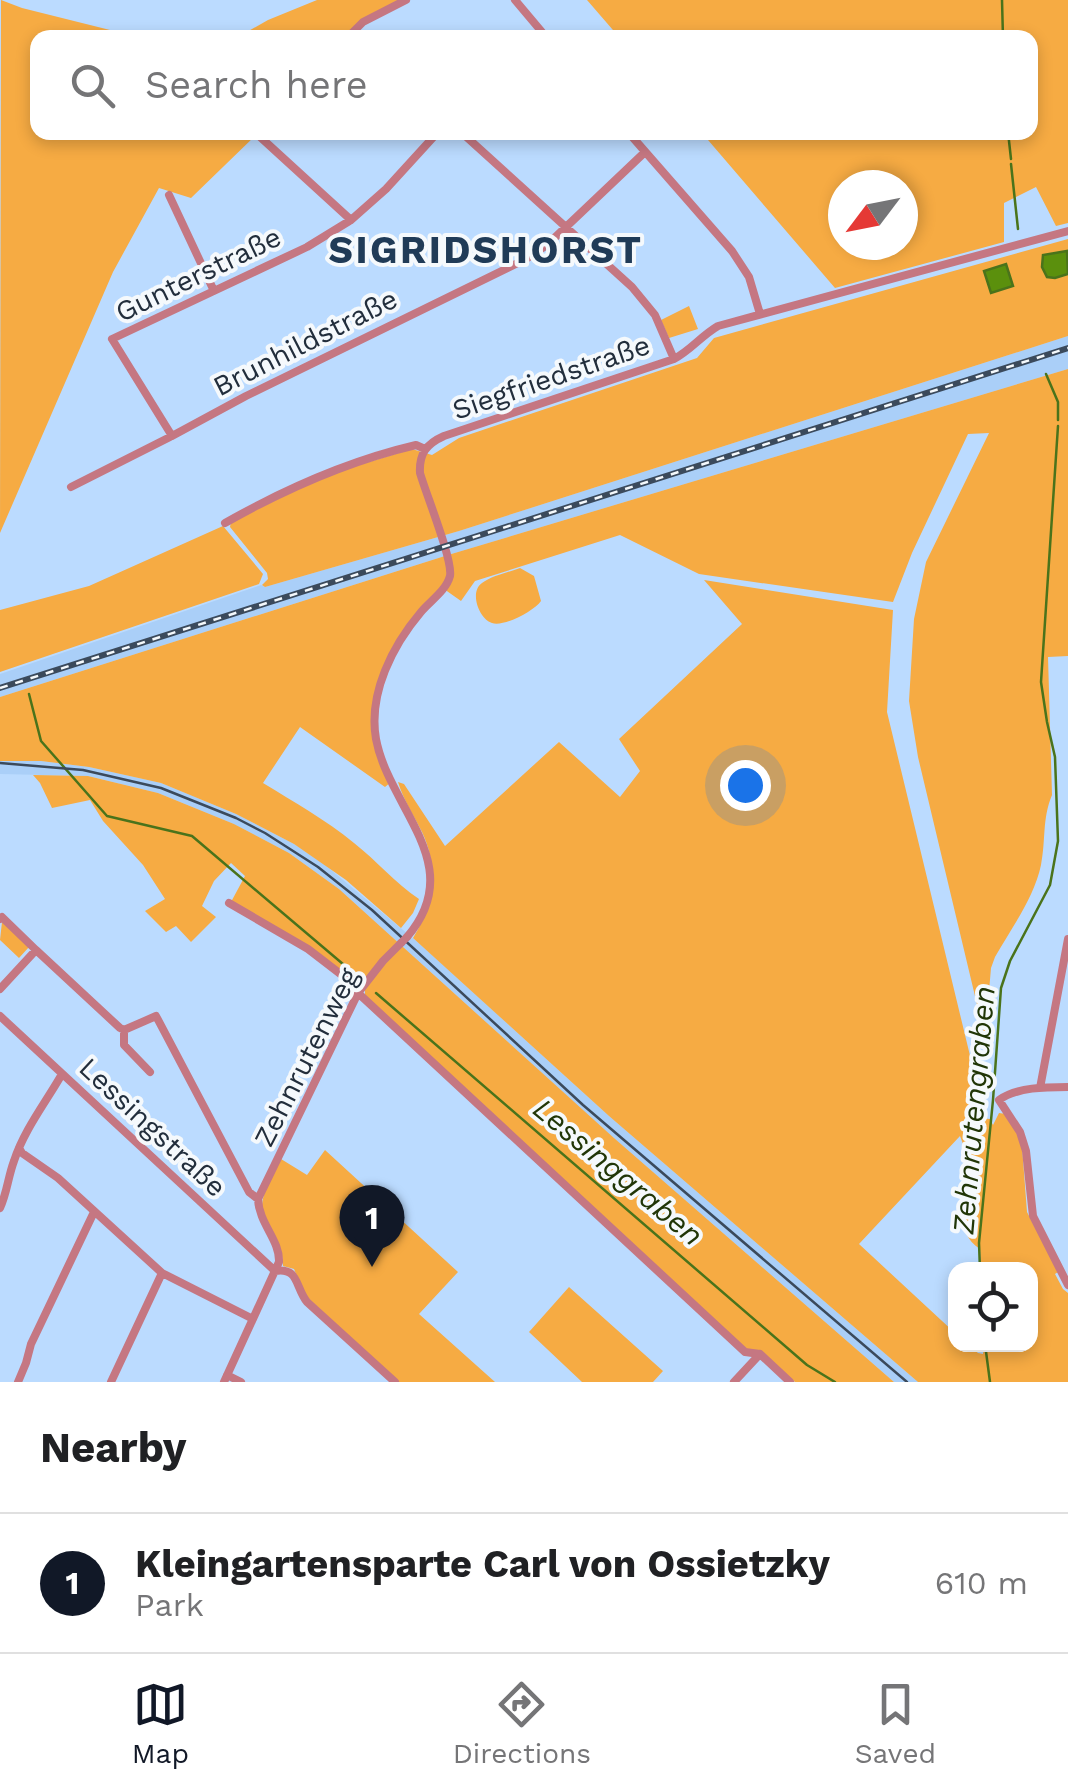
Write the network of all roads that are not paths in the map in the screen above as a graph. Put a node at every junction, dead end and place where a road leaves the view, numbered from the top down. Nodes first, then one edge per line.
1 (406, 0) edge
2 (515, 0) edge
3 (356, 30) edge
4 (540, 30) edge
5 (264, 140) edge
6 (431, 140) edge
7 (470, 140) edge
8 (635, 140) edge
9 (645, 152) junction
10 (169, 195) dead end
11 (352, 220) junction
12 (566, 228) junction
13 (1068, 231) edge
14 (214, 291) junction
15 (760, 314) junction
16 (674, 359) junction
17 (172, 436) junction
18 (424, 449) junction
19 (70, 486) dead end
20 (224, 523) dead end
21 (229, 903) dead end
22 (0, 919) edge
23 (1068, 939) edge
24 (36, 950) junction
25 (0, 989) edge
26 (359, 991) junction
27 (0, 1016) edge
28 (124, 1030) junction
29 (150, 1072) dead end
30 (62, 1074) junction
31 (1068, 1087) edge
32 (1040, 1088) junction
33 (19, 1148) junction
34 (258, 1199) junction
35 (0, 1208) edge
36 (94, 1212) junction
37 (1064, 1270) edge
38 (276, 1271) junction
39 (162, 1273) junction
40 (1068, 1285) edge
41 (253, 1320) junction
42 (760, 1354) junction
43 (225, 1379) edge
44 (18, 1382) edge
45 (111, 1382) edge
46 (241, 1382) edge
47 (395, 1382) edge
48 (734, 1382) edge
49 (790, 1382) edge

1 - 3 street
2 - 4 street
5 - 11 street
6 - 11 street, Gunterstraße
7 - 12 street
8 - 9 street
9 - 12 street, Brunhildstraße
9 - 15 street
10 - 14 street
11 - 14 street, Gunterstraße
12 - 16 street
12 - 17 street, Brunhildstraße
13 - 15 street, Siegfriedstraße
14 - 17 street, Gunterstraße
15 - 16 street, Siegfriedstraße
16 - 18 street, Siegfriedstraße
17 - 19 street, Brunhildstraße
18 - 20 street, Siegfriedstraße
18 - 26 street, Zehnrutenweg
21 - 26 street
22 - 24 street
23 - 32 street
24 - 25 street
24 - 28 street
26 - 34 street, Zehnrutenweg
26 - 42 street
27 - 30 street, Lessingstraße
28 - 29 street
28 - 34 street
30 - 33 street
30 - 38 street, Lessingstraße
31 - 32 street
32 - 37 street
33 - 35 street
33 - 36 street
34 - 38 street
36 - 39 street
36 - 44 street
37 - 40 street
38 - 41 street
38 - 47 street, Lessingstraße
39 - 41 street
39 - 45 street
41 - 43 street
42 - 48 street
42 - 49 street
43 - 46 street

